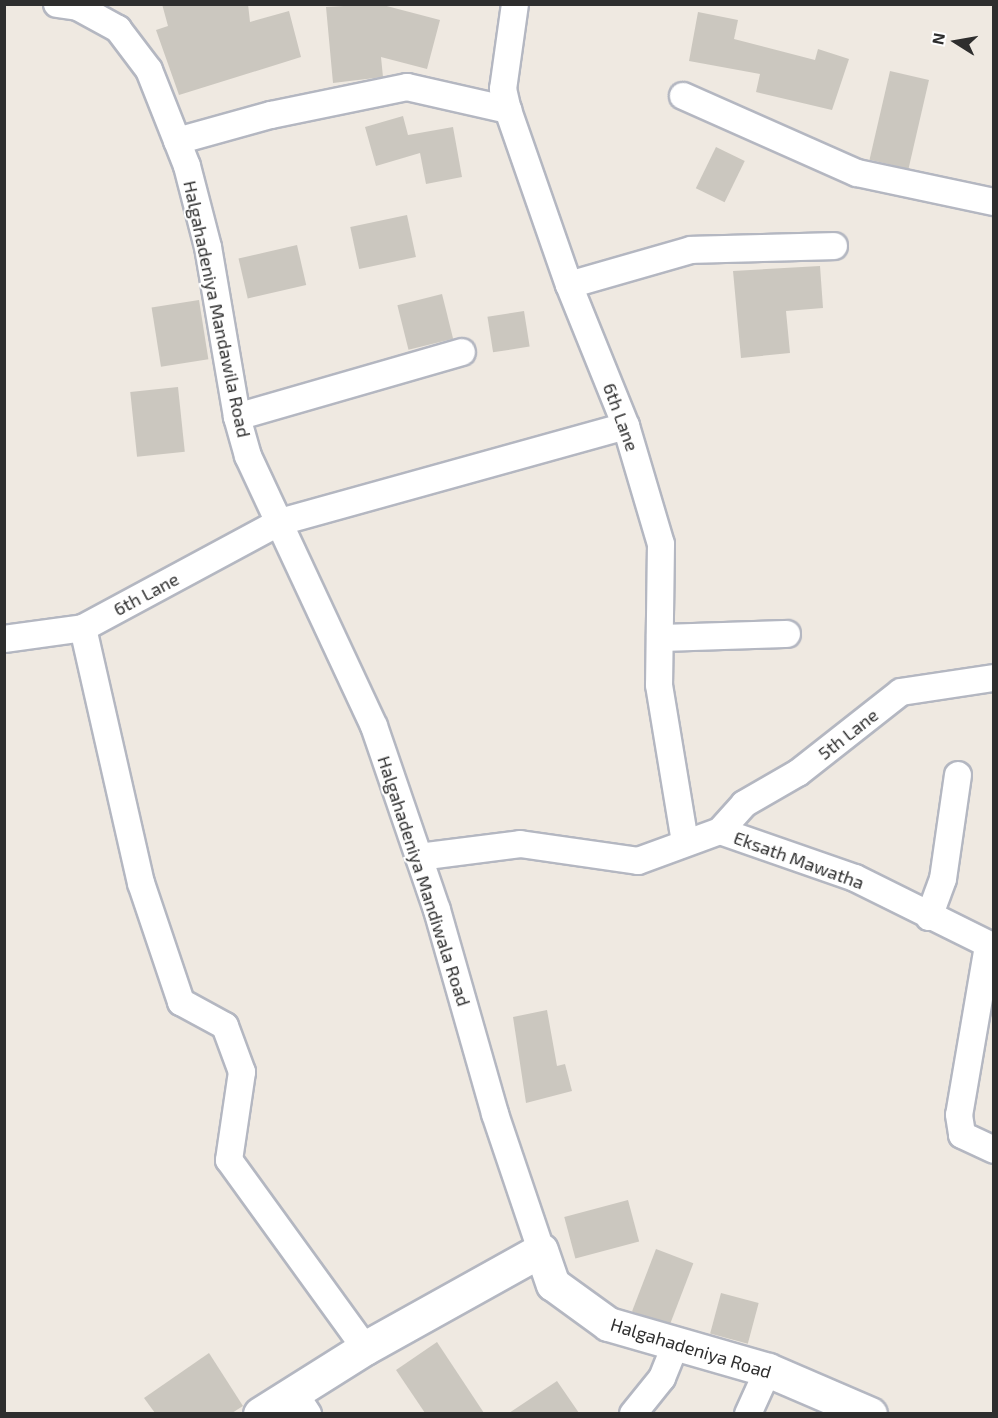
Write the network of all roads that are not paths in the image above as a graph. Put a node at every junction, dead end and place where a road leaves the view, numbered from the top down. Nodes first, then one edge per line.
1 (57, 4) edge
2 (515, 4) edge
3 (106, 13) edge
4 (683, 96) dead end
5 (508, 110) junction
6 (177, 141) junction
7 (993, 202) edge
8 (834, 246) dead end
9 (569, 285) junction
10 (462, 352) dead end
11 (237, 417) junction
12 (626, 426) junction
13 (280, 522) junction
14 (83, 628) junction
15 (787, 634) dead end
16 (660, 638) junction
17 (4, 639) edge
18 (993, 678) edge
19 (958, 775) dead end
20 (720, 831) junction
21 (685, 842) junction
22 (419, 857) junction
23 (929, 917) junction
24 (991, 946) edge
25 (993, 1150) edge
26 (541, 1250) junction
27 (675, 1346) junction
28 (365, 1348) junction
29 (768, 1370) junction
30 (302, 1404) edge
31 (260, 1413) edge
32 (633, 1413) edge
33 (748, 1413) edge
34 (870, 1413) edge

1 - 3 street, Halgahadeniya Mandawila Road
2 - 5 street, 6th Lane
3 - 6 street, Halgahadeniya Mandawila Road
4 - 7 street
5 - 6 street
5 - 9 street, 6th Lane
6 - 11 street, Halgahadeniya Mandawila Road
8 - 9 street
9 - 12 street, 6th Lane
10 - 11 street
11 - 13 street, Halgahadeniya Mandawila Road
12 - 13 street, 6th Lane
12 - 16 street, 6th Lane
13 - 14 street, 6th Lane
13 - 22 street, Halgahadeniya Mandiwala Road
14 - 17 street, 6th Lane
14 - 28 street
15 - 16 street
16 - 21 street, 6th Lane
18 - 20 street, 5th Lane
19 - 23 street
20 - 21 street, Eksath Mawatha
20 - 23 street, Eksath Mawatha
21 - 22 street, Eksath Mawatha
22 - 26 street, Halgahadeniya Mandiwala Road
23 - 24 street, Eksath Mawatha
24 - 25 street
26 - 27 street, Halgahadeniya Road
26 - 28 street
27 - 29 street, Halgahadeniya Road
27 - 32 street
28 - 30 street
29 - 33 street
29 - 34 street, Halgahadeniya Road
30 - 31 street

